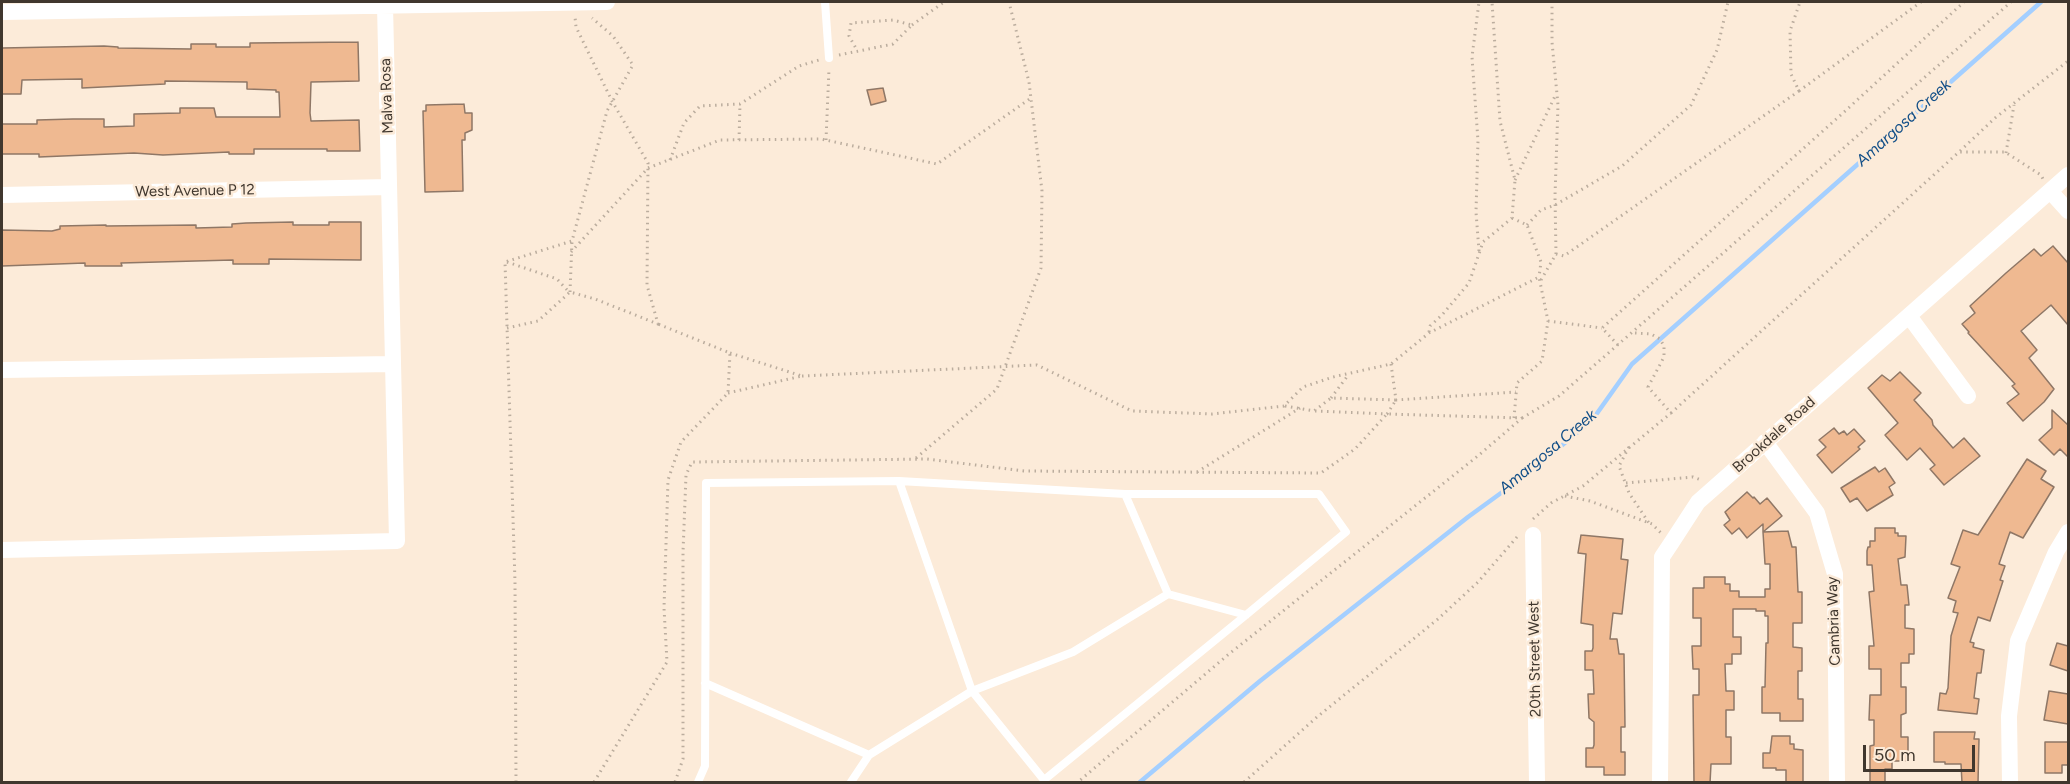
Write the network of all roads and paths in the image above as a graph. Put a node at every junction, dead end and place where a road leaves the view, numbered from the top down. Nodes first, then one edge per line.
1 (573, 2) edge
2 (607, 2) edge
3 (825, 2) edge
4 (944, 2) edge
5 (1009, 2) edge
6 (1479, 2) edge
7 (1492, 2) edge
8 (1552, 2) edge
9 (1728, 2) edge
10 (1800, 2) edge
11 (1921, 2) edge
12 (1964, 2) edge
13 (2011, 2) edge
14 (385, 5) junction
15 (2, 12) edge
16 (912, 25) junction
17 (857, 50) junction
18 (829, 58) junction
19 (2068, 61) edge
20 (1799, 91) junction
21 (1557, 93) junction
22 (1031, 98) junction
23 (612, 101) junction
24 (740, 104) junction
25 (2014, 104) junction
26 (739, 140) junction
27 (826, 140) junction
28 (1959, 152) junction
29 (2006, 153) junction
30 (670, 160) junction
31 (648, 168) junction
32 (2068, 175) edge
33 (1515, 180) junction
34 (389, 187) junction
35 (2050, 191) junction
36 (2, 195) edge
37 (1555, 205) junction
38 (2068, 211) edge
39 (1512, 218) junction
40 (1527, 225) junction
41 (572, 241) junction
42 (571, 252) junction
43 (1479, 252) junction
44 (1556, 254) junction
45 (505, 262) junction
46 (1540, 279) junction
47 (570, 292) junction
48 (1909, 316) junction
49 (1548, 321) junction
50 (658, 324) junction
51 (507, 328) junction
52 (1602, 328) junction
53 (1429, 333) junction
54 (1634, 333) junction
55 (1619, 346) junction
56 (730, 353) junction
57 (392, 364) junction
58 (1391, 364) junction
59 (1005, 365) junction
60 (2, 370) edge
61 (1349, 374) junction
62 (802, 376) junction
63 (1516, 392) junction
64 (728, 393) junction
65 (1968, 396) dead end
66 (1331, 398) junction
67 (1396, 400) junction
68 (1284, 406) junction
69 (1300, 408) junction
70 (1314, 411) junction
71 (1671, 413) junction
72 (1514, 417) dead end
73 (1522, 417) dead end
74 (1765, 442) junction
75 (1630, 446) junction
76 (1479, 455) dead end
77 (914, 459) dead end
78 (1195, 473) dead end
79 (899, 481) junction
80 (1626, 483) junction
81 (1717, 485) junction
82 (1125, 494) junction
83 (1564, 496) junction
84 (1649, 523) junction
85 (1529, 532) junction
86 (2068, 532) edge
87 (1672, 542) junction
88 (2, 550) edge
89 (1168, 594) junction
90 (1246, 615) junction
91 (705, 683) junction
92 (972, 691) junction
93 (869, 755) junction
94 (1043, 781) edge
95 (516, 783) edge
96 (594, 783) edge
97 (698, 783) edge
98 (851, 783) edge
99 (1078, 783) edge
100 (1244, 783) edge
101 (1537, 783) edge
102 (1660, 783) edge
103 (1837, 783) edge
104 (2010, 783) edge

1 - 2 street
1 - 14 street
1 - 23 path
1 - 23 path
3 - 18 lane
4 - 16 path
5 - 22 path
6 - 43 path
7 - 33 path
8 - 21 path
9 - 37 path
10 - 20 path
11 - 20 path
12 - 52 path
13 - 54 path
14 - 15 street
14 - 34 street, Malva Rosa
16 - 17 path
16 - 17 path
17 - 18 path
18 - 24 path
18 - 27 path
19 - 25 path
20 - 44 path
21 - 33 path
21 - 37 path
22 - 27 path
22 - 59 path
23 - 31 path
23 - 41 path
24 - 26 path
24 - 30 path
25 - 28 path
25 - 29 path
26 - 27 path
26 - 30 path
28 - 29 path
28 - 71 path
29 - 35 path
30 - 31 path
31 - 42 path
31 - 50 path
32 - 35 street, Brookdale Road
33 - 39 path
34 - 36 street, West Avenue P 12
34 - 57 street, Malva Rosa
35 - 38 street
35 - 48 street, Brookdale Road
37 - 40 path
37 - 44 path
39 - 40 path
39 - 43 path
40 - 46 path
41 - 42 path
41 - 45 path
42 - 47 path
43 - 53 path
44 - 46 path
45 - 47 path
45 - 51 path
46 - 49 path
46 - 53 path
47 - 50 path
47 - 51 path
48 - 65 street
48 - 74 street, Brookdale Road
49 - 52 path
49 - 63 path
50 - 56 path
51 - 95 path
52 - 55 path
53 - 58 path
54 - 55 path
54 - 71 path
55 - 73 path
56 - 62 path
56 - 64 path
57 - 60 street
57 - 88 street, Malva Rosa
58 - 61 path
58 - 67 path
59 - 62 path
59 - 68 path
59 - 77 path
61 - 66 path
61 - 68 path
62 - 64 path
63 - 67 path
63 - 72 path
64 - 96 path
66 - 67 path
66 - 70 path
67 - 70 path
68 - 69 path
69 - 70 path
69 - 78 path
71 - 75 path
74 - 81 street, Brookdale Road
74 - 103 street, Cambria Way
75 - 80 path
75 - 83 path
76 - 99 path
79 - 82 lane
79 - 91 lane
79 - 92 lane
80 - 81 path
80 - 84 path
81 - 87 street, Brookdale Road
82 - 89 lane
82 - 90 lane
83 - 84 path
83 - 85 path
84 - 87 path
85 - 100 path
85 - 101 street, 20th Street West
86 - 104 street
87 - 102 street, Brookdale Road
89 - 90 lane
89 - 92 lane
90 - 94 lane
91 - 93 lane
91 - 97 lane
92 - 93 lane
92 - 94 lane
93 - 98 lane

